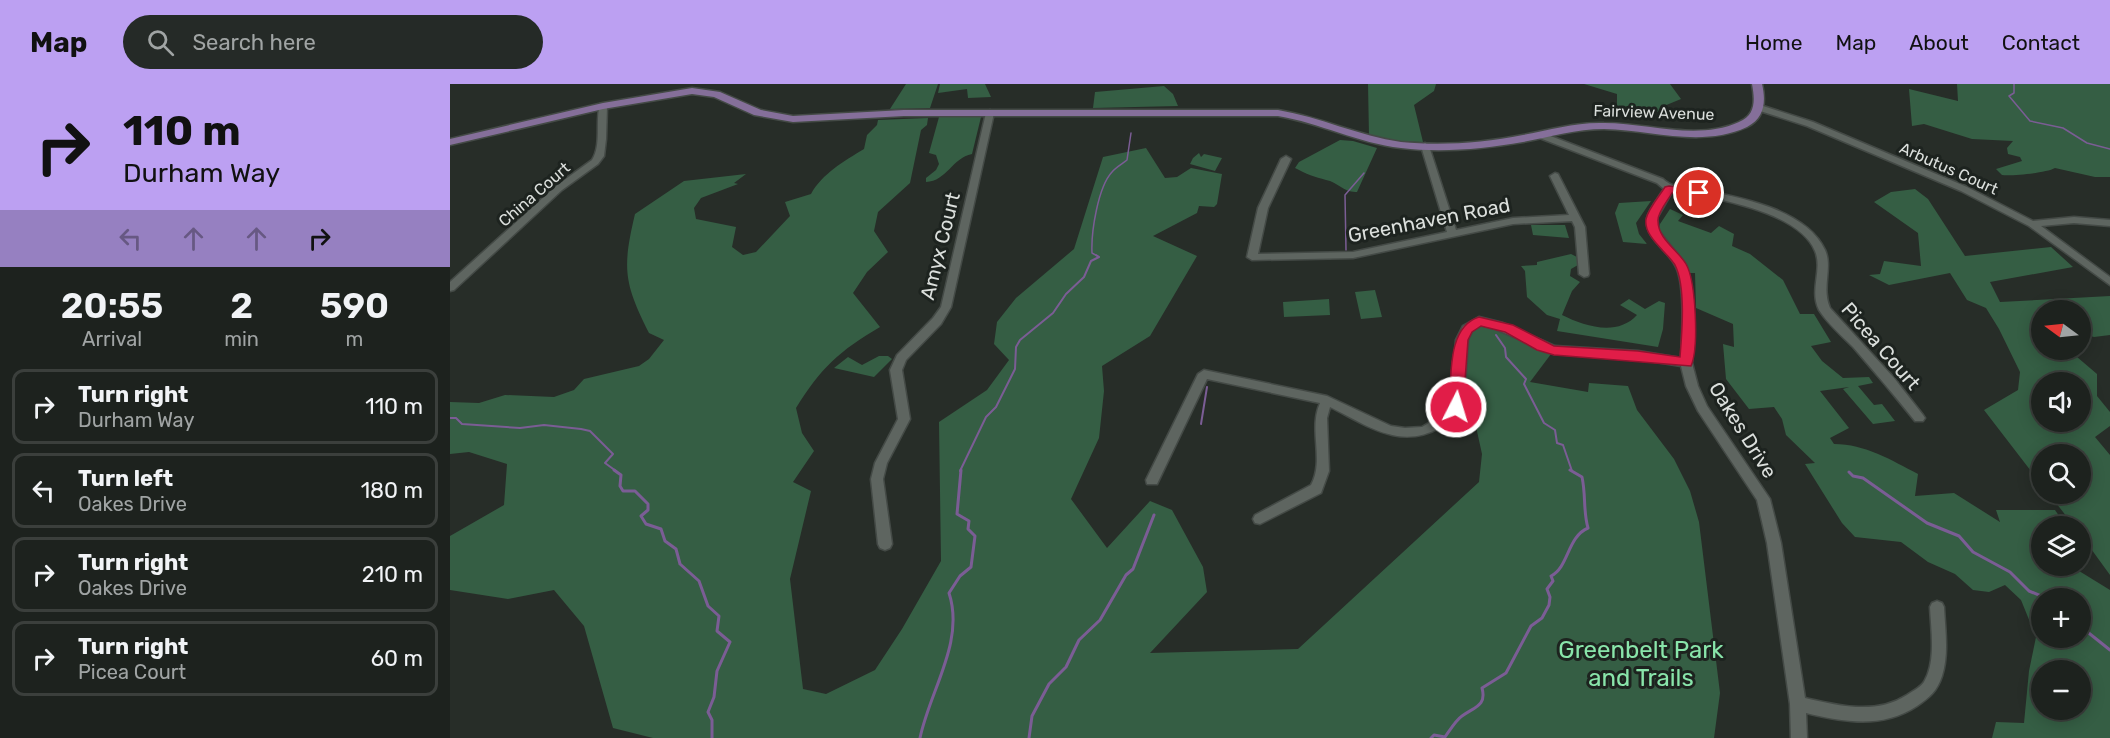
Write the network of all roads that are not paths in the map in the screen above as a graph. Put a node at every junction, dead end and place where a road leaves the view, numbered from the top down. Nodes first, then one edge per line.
1 (1757, 84) edge
2 (603, 106) junction
3 (1760, 108) junction
4 (990, 113) junction
5 (1540, 135) junction
6 (450, 142) edge
7 (1425, 146) junction
8 (1286, 159) dead end
9 (1555, 176) dead end
10 (1669, 189) junction
11 (1576, 218) junction
12 (2032, 224) junction
13 (2110, 224) edge
14 (1452, 233) junction
15 (1584, 274) dead end
16 (2110, 282) edge
17 (450, 288) edge
18 (1686, 363) junction
19 (1327, 400) junction
20 (1919, 418) dead end
21 (1152, 480) dead end
22 (1260, 519) dead end
23 (885, 544) dead end
24 (1937, 607) dead end
25 (1798, 704) junction
26 (1799, 738) edge

1 - 3 main road
2 - 4 main road, Fairview Avenue
2 - 6 main road, Fairview Avenue
2 - 17 street, China Court
3 - 5 main road, Fairview Avenue
3 - 12 street, Arbutus Court
4 - 7 main road, Fairview Avenue
4 - 23 street, Amyx Court
5 - 7 main road, Fairview Avenue
5 - 10 street
7 - 14 street
8 - 14 street, Greenhaven Road
9 - 11 street
10 - 18 street, Oakes Drive
10 - 20 street, Picea Court
11 - 14 street, Greenhaven Road
11 - 15 street
12 - 13 street
12 - 16 street, Arbutus Court
18 - 19 street
18 - 25 street, Oakes Drive
19 - 21 street
19 - 22 street
24 - 25 street
25 - 26 street, Oakes Drive

